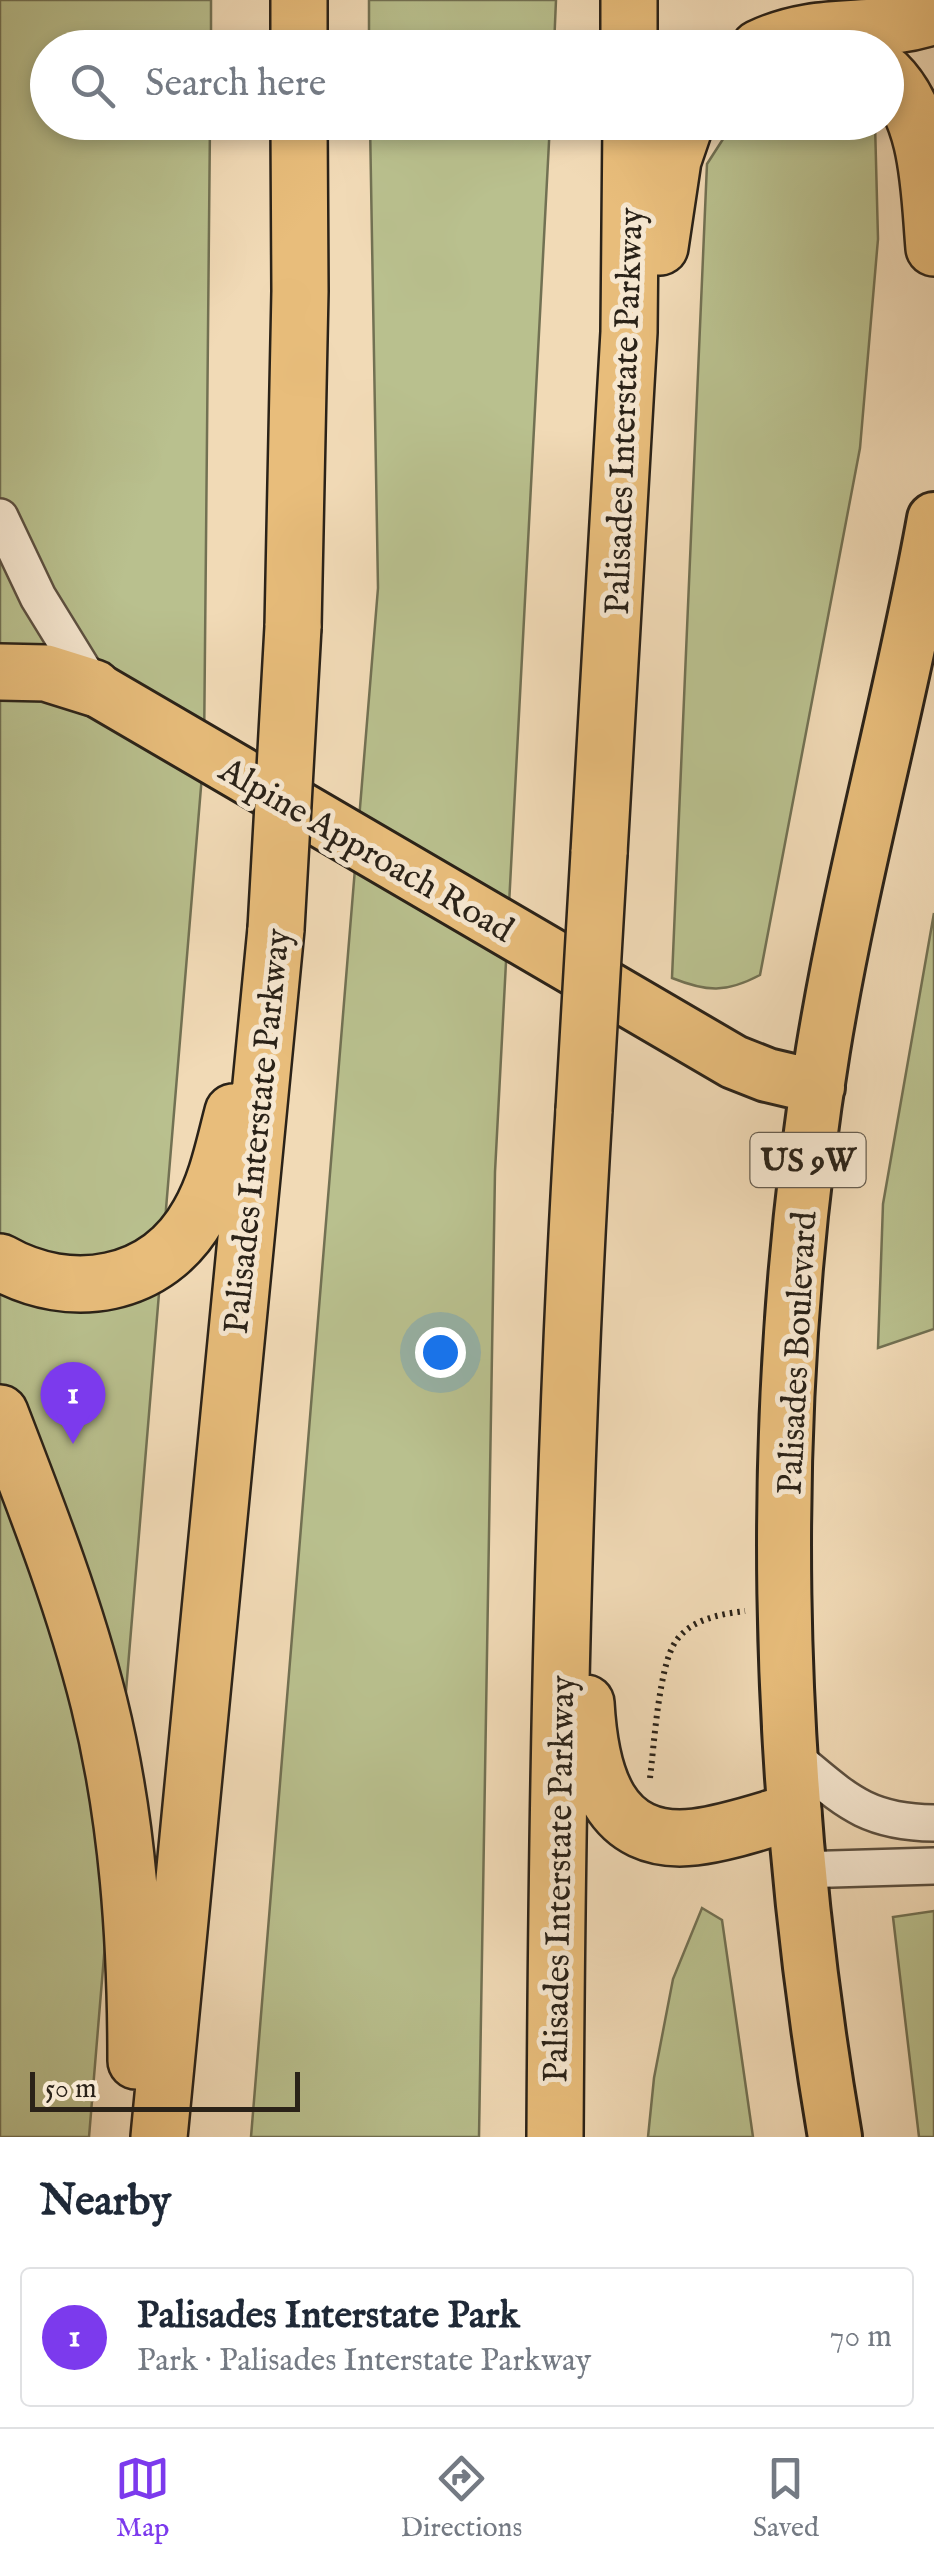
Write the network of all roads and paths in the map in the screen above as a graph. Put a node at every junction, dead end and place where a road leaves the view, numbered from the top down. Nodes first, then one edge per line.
1 (298, 0) edge
2 (629, 0) edge
3 (934, 16) edge
4 (299, 30) edge
5 (630, 30) edge
6 (813, 30) edge
7 (904, 97) edge
8 (299, 140) edge
9 (631, 140) edge
10 (680, 140) edge
11 (934, 248) edge
12 (0, 517) edge
13 (934, 520) edge
14 (616, 593) junction
15 (0, 672) edge
16 (94, 688) junction
17 (276, 929) junction
18 (818, 1088) junction
19 (0, 1262) edge
20 (569, 1378) junction
21 (0, 1413) edge
22 (786, 1610) junction
23 (790, 1754) junction
24 (792, 1812) junction
25 (934, 1823) edge
26 (643, 1831) junction
27 (934, 1866) edge
28 (798, 1870) junction
29 (135, 2137) edge
30 (159, 2137) edge
31 (555, 2137) edge
32 (835, 2137) edge

1 - 4 highway
2 - 5 highway
3 - 6 highway
7 - 11 highway
8 - 17 highway, Palisades Interstate Parkway, bridge
9 - 14 highway, Palisades Interstate Parkway
10 - 14 highway
12 - 16 street, Alpine Approach Road
13 - 18 main road, Palisades Boulevard / US 9W
14 - 20 highway, Palisades Interstate Parkway, bridge
15 - 16 highway
16 - 18 main road, Alpine Approach Road
17 - 19 highway
17 - 30 highway, Palisades Interstate Parkway
18 - 22 main road, Palisades Boulevard / US 9W
20 - 26 highway
20 - 31 highway, Palisades Interstate Parkway
21 - 29 highway
22 - 23 main road, Palisades Boulevard / US 9W
22 - 26 path
23 - 24 main road, Palisades Boulevard / US 9W
23 - 25 street
24 - 26 highway
24 - 28 main road, Palisades Boulevard / US 9W
27 - 28 street
28 - 32 main road, Palisades Boulevard / US 9W

